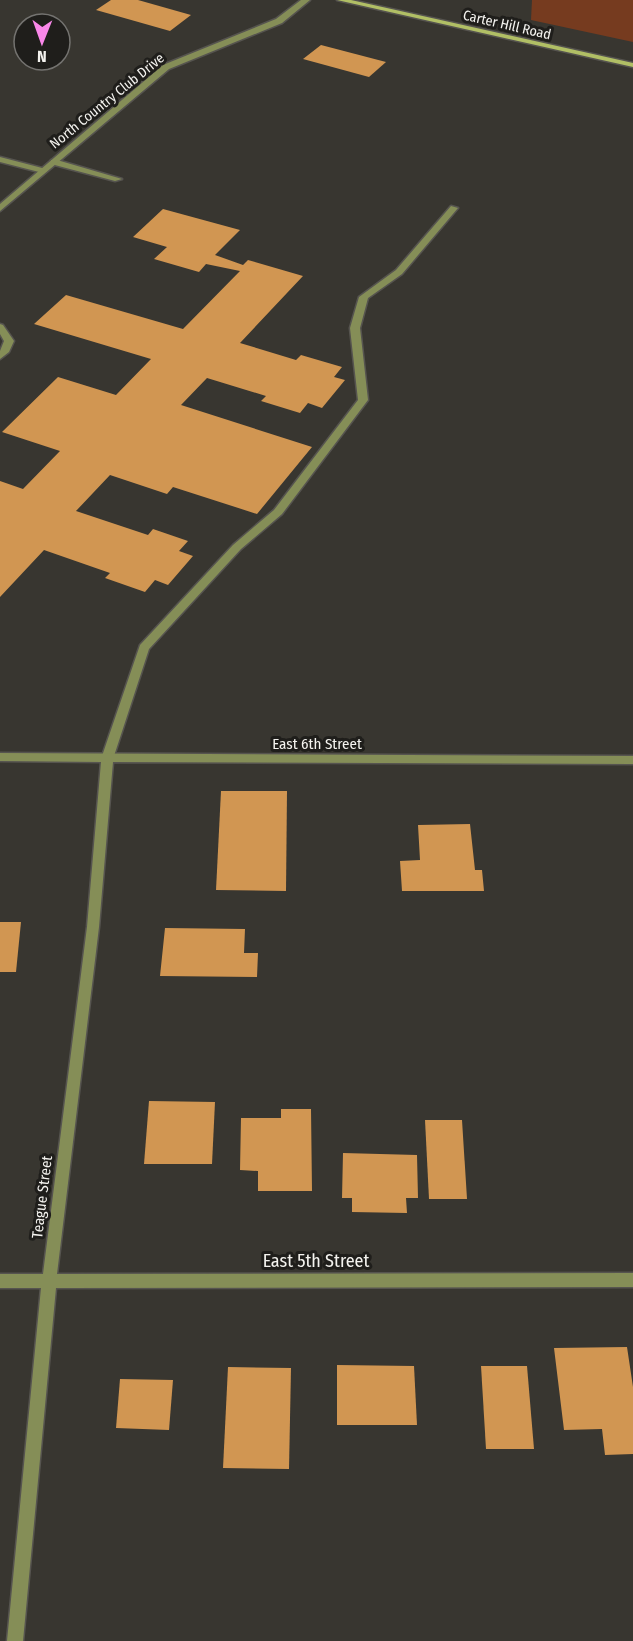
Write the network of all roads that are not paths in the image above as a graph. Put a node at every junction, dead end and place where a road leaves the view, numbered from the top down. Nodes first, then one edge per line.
1 (306, 0) edge
2 (341, 0) edge
3 (633, 66) edge
4 (0, 159) edge
5 (54, 162) junction
6 (43, 171) junction
7 (118, 179) dead end
8 (0, 208) edge
9 (454, 208) dead end
10 (0, 327) edge
11 (0, 356) edge
12 (0, 757) edge
13 (108, 759) junction
14 (633, 760) edge
15 (633, 1280) edge
16 (0, 1281) edge
17 (48, 1281) junction
18 (15, 1641) edge

1 - 5 street, North Country Club Drive
2 - 3 main road, Carter Hill Road
4 - 6 street
5 - 6 street, North Country Club Drive
5 - 7 street
6 - 8 street, North Country Club Drive
9 - 13 street, Teague Street
10 - 11 street
12 - 13 street, East 6th Street
13 - 14 street, East 6th Street
13 - 17 street, Teague Street
15 - 17 street, East 5th Street
16 - 17 street, East 5th Street
17 - 18 street, Teague Street

